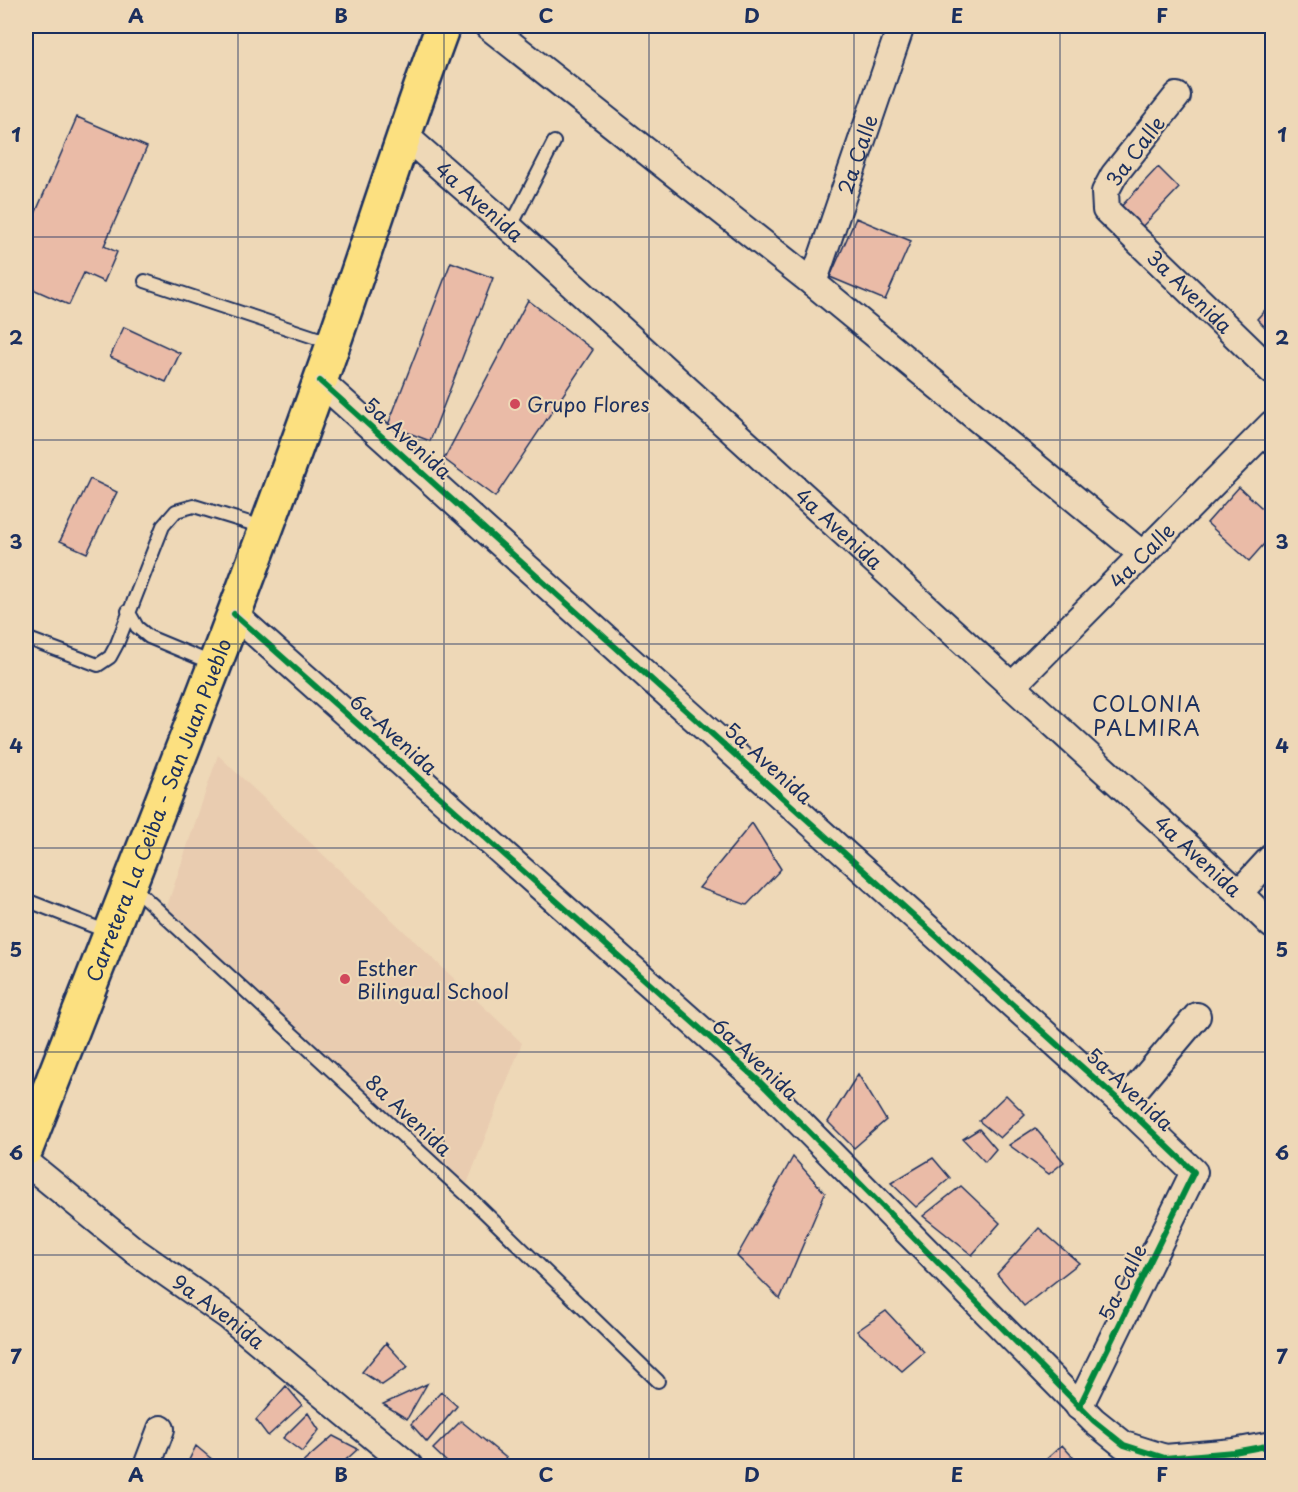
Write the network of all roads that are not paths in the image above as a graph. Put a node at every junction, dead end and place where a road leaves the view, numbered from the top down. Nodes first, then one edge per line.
1 (443, 26) edge
2 (488, 26) edge
3 (901, 26) edge
4 (1177, 96) dead end
5 (403, 134) junction
6 (554, 141) dead end
7 (1106, 210) joint
8 (510, 228) junction
9 (145, 281) dead end
10 (813, 283) junction
11 (333, 343) junction
12 (1272, 371) edge
13 (320, 381) junction
14 (1272, 424) edge
15 (266, 528) junction
16 (1143, 555) junction
17 (128, 611) junction
18 (234, 614) junction
19 (26, 638) edge
20 (215, 664) junction
21 (1012, 686) junction
22 (1272, 857) edge
23 (129, 883) junction
24 (1239, 893) junction
25 (26, 900) edge
26 (1272, 925) edge
27 (110, 932) junction
28 (1197, 1016) dead end
29 (1123, 1104) junction
30 (26, 1149) edge
31 (26, 1162) edge
32 (1194, 1172) joint
33 (658, 1381) dead end
34 (1079, 1407) junction
35 (161, 1429) dead end
36 (1272, 1445) edge
37 (147, 1467) edge
38 (409, 1467) edge

1 - 5 main road, Carretera La Ceiba - San Juan Pueblo
2 - 10 street
3 - 10 street, 2a Calle
4 - 7 street, 3a Calle
5 - 8 street, 4a Avenida
5 - 11 main road, Carretera La Ceiba - San Juan Pueblo
6 - 8 lane
7 - 12 street, 3a Avenida
8 - 21 street, 4a Avenida
9 - 11 lane
10 - 16 street
11 - 13 main road, Carretera La Ceiba - San Juan Pueblo
13 - 15 main road, Carretera La Ceiba - San Juan Pueblo
13 - 29 street, 5a Avenida
14 - 16 street, 4a Calle
15 - 17 lane
15 - 18 main road, Carretera La Ceiba - San Juan Pueblo
16 - 21 street, 4a Calle
17 - 19 lane
17 - 20 lane
18 - 20 main road, Carretera La Ceiba - San Juan Pueblo
18 - 34 street, 6a Avenida
20 - 23 main road, Carretera La Ceiba - San Juan Pueblo
21 - 24 street, 4a Avenida
22 - 24 street
23 - 27 main road, Carretera La Ceiba - San Juan Pueblo
23 - 33 lane, 8a Avenida
24 - 26 street, 4a Avenida
25 - 27 lane
27 - 30 main road, Carretera La Ceiba - San Juan Pueblo
28 - 29 street
29 - 32 street, 5a Avenida
31 - 38 street, 9a Avenida
32 - 34 street, 5a Calle
34 - 36 street, 6a Avenida
35 - 37 street

